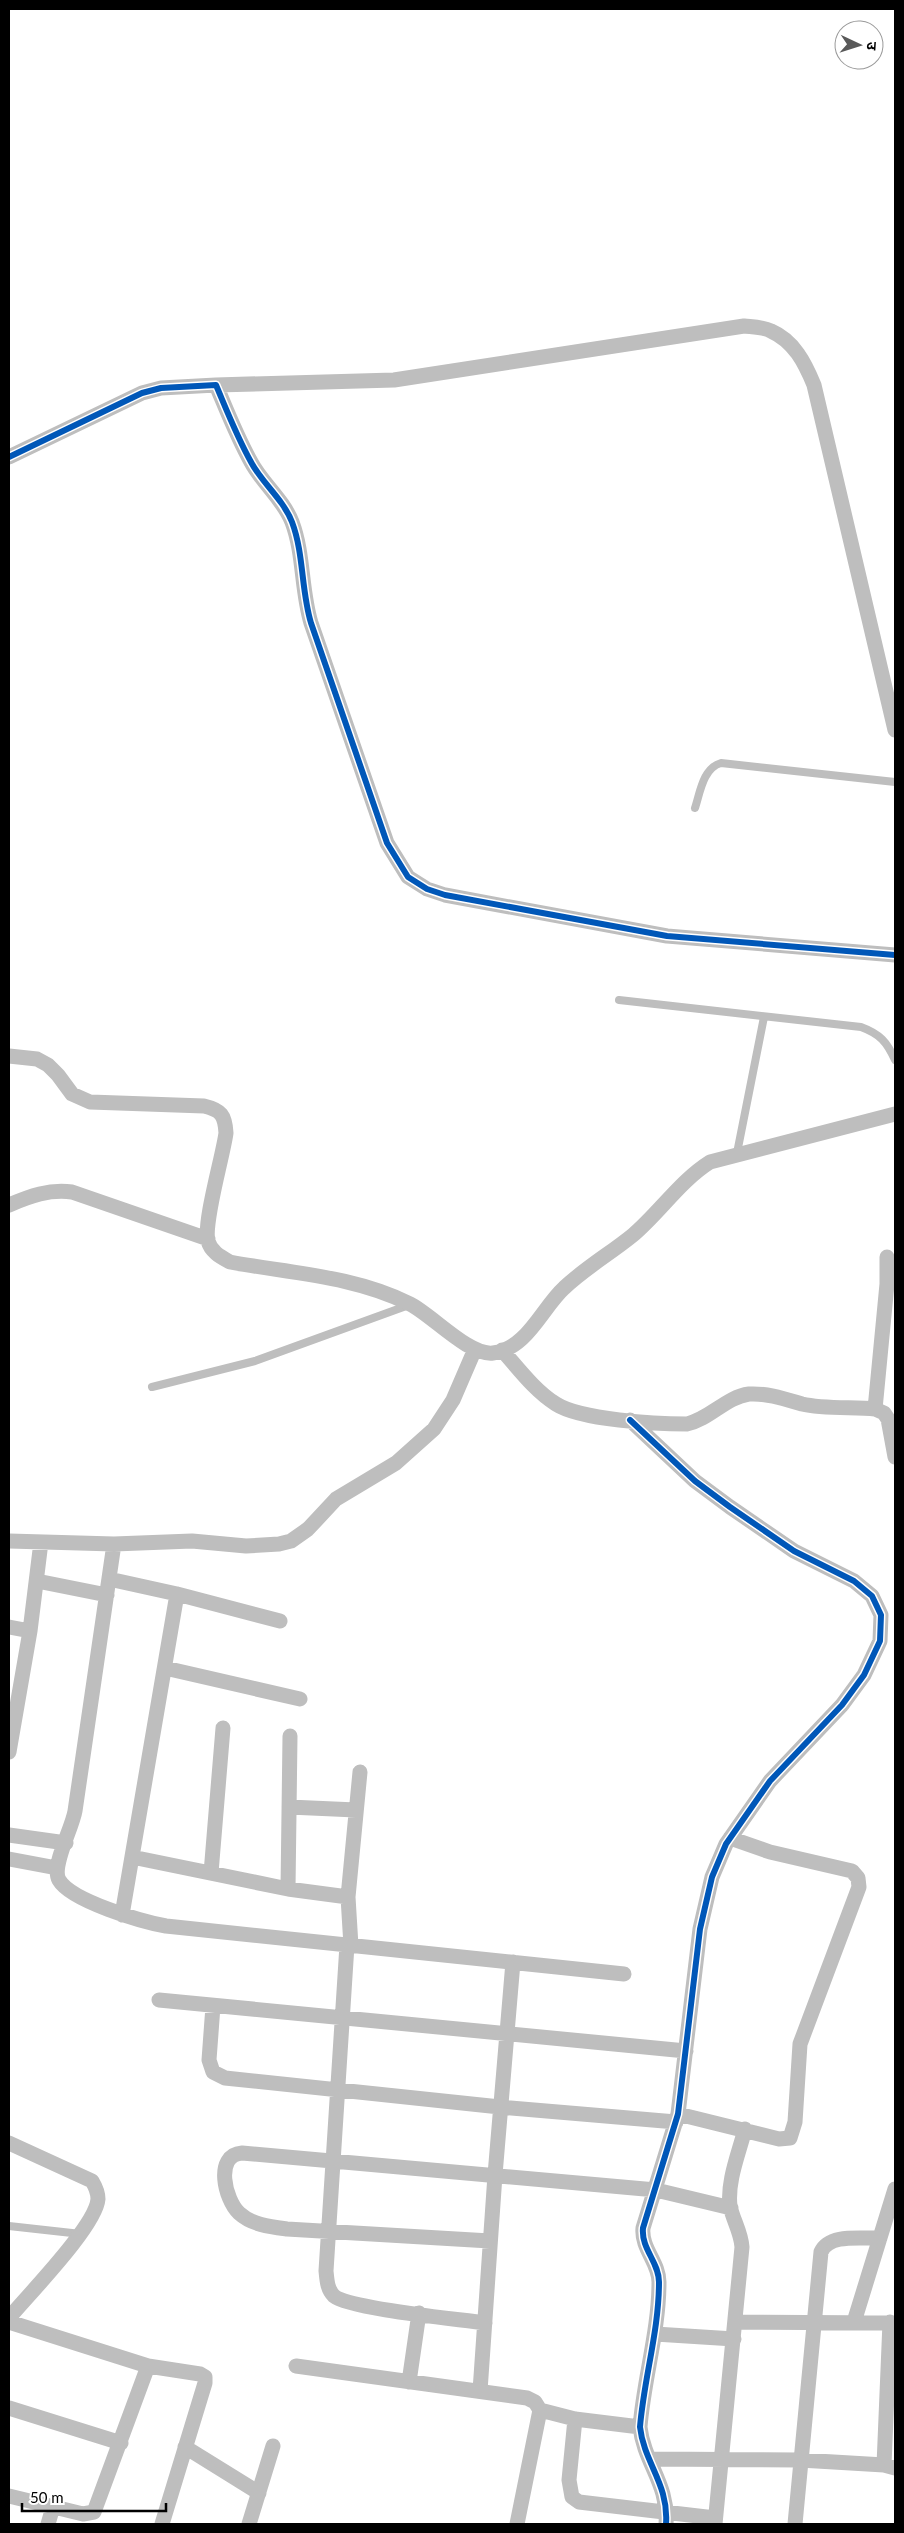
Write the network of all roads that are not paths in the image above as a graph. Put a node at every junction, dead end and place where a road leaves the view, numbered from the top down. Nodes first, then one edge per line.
1 (216, 385) junction
2 (9, 456) edge
3 (895, 730) edge
4 (895, 782) edge
5 (695, 808) dead end
6 (895, 955) edge
7 (619, 1000) dead end
8 (764, 1017) junction
9 (9, 1056) edge
10 (895, 1060) edge
11 (895, 1114) edge
12 (738, 1154) junction
13 (9, 1205) edge
14 (208, 1239) junction
15 (887, 1256) dead end
16 (411, 1305) junction
17 (474, 1349) junction
18 (502, 1350) junction
19 (152, 1387) dead end
20 (875, 1408) junction
21 (630, 1420) junction
22 (895, 1457) edge
23 (9, 1541) edge
24 (41, 1542) junction
25 (114, 1544) junction
26 (109, 1579) junction
27 (36, 1581) junction
28 (177, 1594) junction
29 (107, 1595) junction
30 (280, 1621) dead end
31 (9, 1627) edge
32 (30, 1631) junction
33 (165, 1668) junction
34 (300, 1699) dead end
35 (13, 1700) edge
36 (223, 1728) dead end
37 (290, 1736) dead end
38 (9, 1752) edge
39 (360, 1772) dead end
40 (289, 1807) junction
41 (356, 1810) junction
42 (9, 1834) edge
43 (730, 1838) junction
44 (66, 1843) junction
45 (132, 1857) junction
46 (9, 1859) edge
47 (57, 1868) junction
48 (211, 1873) junction
49 (288, 1889) junction
50 (348, 1897) junction
51 (122, 1915) junction
52 (349, 1946) junction
53 (513, 1962) junction
54 (624, 1974) dead end
55 (159, 2000) dead end
56 (213, 2006) junction
57 (342, 2019) junction
58 (507, 2035) junction
59 (686, 2051) junction
60 (338, 2091) junction
61 (500, 2107) junction
62 (677, 2118) junction
63 (745, 2129) junction
64 (9, 2143) edge
65 (333, 2160) junction
66 (494, 2175) junction
67 (895, 2189) edge
68 (656, 2190) junction
69 (731, 2208) junction
70 (9, 2226) edge
71 (329, 2232) junction
72 (80, 2234) junction
73 (880, 2238) junction
74 (490, 2241) junction
75 (419, 2313) junction
76 (9, 2318) edge
77 (9, 2322) edge
78 (735, 2322) junction
79 (813, 2322) junction
80 (854, 2322) junction
81 (892, 2322) edge
82 (484, 2323) junction
83 (655, 2334) junction
84 (734, 2339) junction
85 (148, 2366) junction
86 (296, 2366) dead end
87 (409, 2382) junction
88 (480, 2391) junction
89 (9, 2408) edge
90 (540, 2410) junction
91 (575, 2419) junction
92 (640, 2427) junction
93 (120, 2443) junction
94 (273, 2446) dead end
95 (185, 2447) junction
96 (650, 2459) junction
97 (722, 2459) junction
98 (800, 2460) junction
99 (889, 2467) edge
100 (258, 2493) junction
101 (9, 2496) edge
102 (53, 2507) junction
103 (666, 2518) edge
104 (715, 2521) edge
105 (48, 2524) edge
106 (162, 2524) edge
107 (249, 2524) edge
108 (517, 2524) edge
109 (795, 2524) edge

1 - 2 street
1 - 3 street
1 - 6 street
4 - 5 lane
7 - 8 lane
8 - 10 lane
8 - 12 lane
9 - 14 street
11 - 12 street
12 - 18 street
13 - 14 street
14 - 16 street
15 - 20 street
16 - 17 street
16 - 19 lane
17 - 18 street
17 - 25 street
18 - 21 street
20 - 21 street
20 - 22 street
21 - 43 street
23 - 24 street
24 - 25 street
24 - 27 street
25 - 26 street
26 - 28 street
26 - 29 street
27 - 29 street
27 - 32 street
28 - 30 street
28 - 33 street
29 - 44 street
31 - 32 street
32 - 35 street
33 - 34 street
33 - 45 street
35 - 38 street
36 - 48 street
37 - 40 street
39 - 41 street
40 - 41 street
40 - 49 street
41 - 50 street
42 - 44 street
43 - 59 street
43 - 63 street
44 - 47 street
45 - 48 street
45 - 51 street
46 - 47 street
47 - 51 street
48 - 49 street
49 - 50 street
50 - 52 street
51 - 52 street
52 - 53 street
52 - 57 street
53 - 54 street
53 - 58 street
55 - 56 street
56 - 57 street
56 - 60 street
57 - 58 street
57 - 60 street
58 - 59 street
58 - 61 street
59 - 62 street
60 - 61 street
60 - 65 street
61 - 62 street
61 - 66 street
62 - 63 street
62 - 68 street
63 - 69 street
64 - 72 street
65 - 66 street
65 - 71 street
65 - 71 street
66 - 68 street
66 - 74 street
67 - 73 street
68 - 69 street
68 - 83 street
69 - 78 street
70 - 72 lane
71 - 74 street
71 - 75 street
72 - 76 street
73 - 79 street
73 - 80 street
74 - 82 street
75 - 82 street
75 - 87 street
77 - 85 street
78 - 79 street
78 - 84 street
79 - 80 street
79 - 98 street
80 - 81 street
81 - 99 street
82 - 88 street
83 - 84 street
83 - 92 street
84 - 97 street
85 - 93 street
85 - 95 street
86 - 87 street
87 - 88 street
88 - 90 street
89 - 93 street
90 - 91 street
90 - 108 street
91 - 92 street
91 - 103 street
92 - 96 street
93 - 102 street
94 - 100 street
95 - 100 street
95 - 106 street
96 - 97 street
96 - 103 street
97 - 98 street
97 - 104 street
98 - 99 street
98 - 109 street
100 - 107 street
101 - 102 street
102 - 105 street
103 - 104 street

